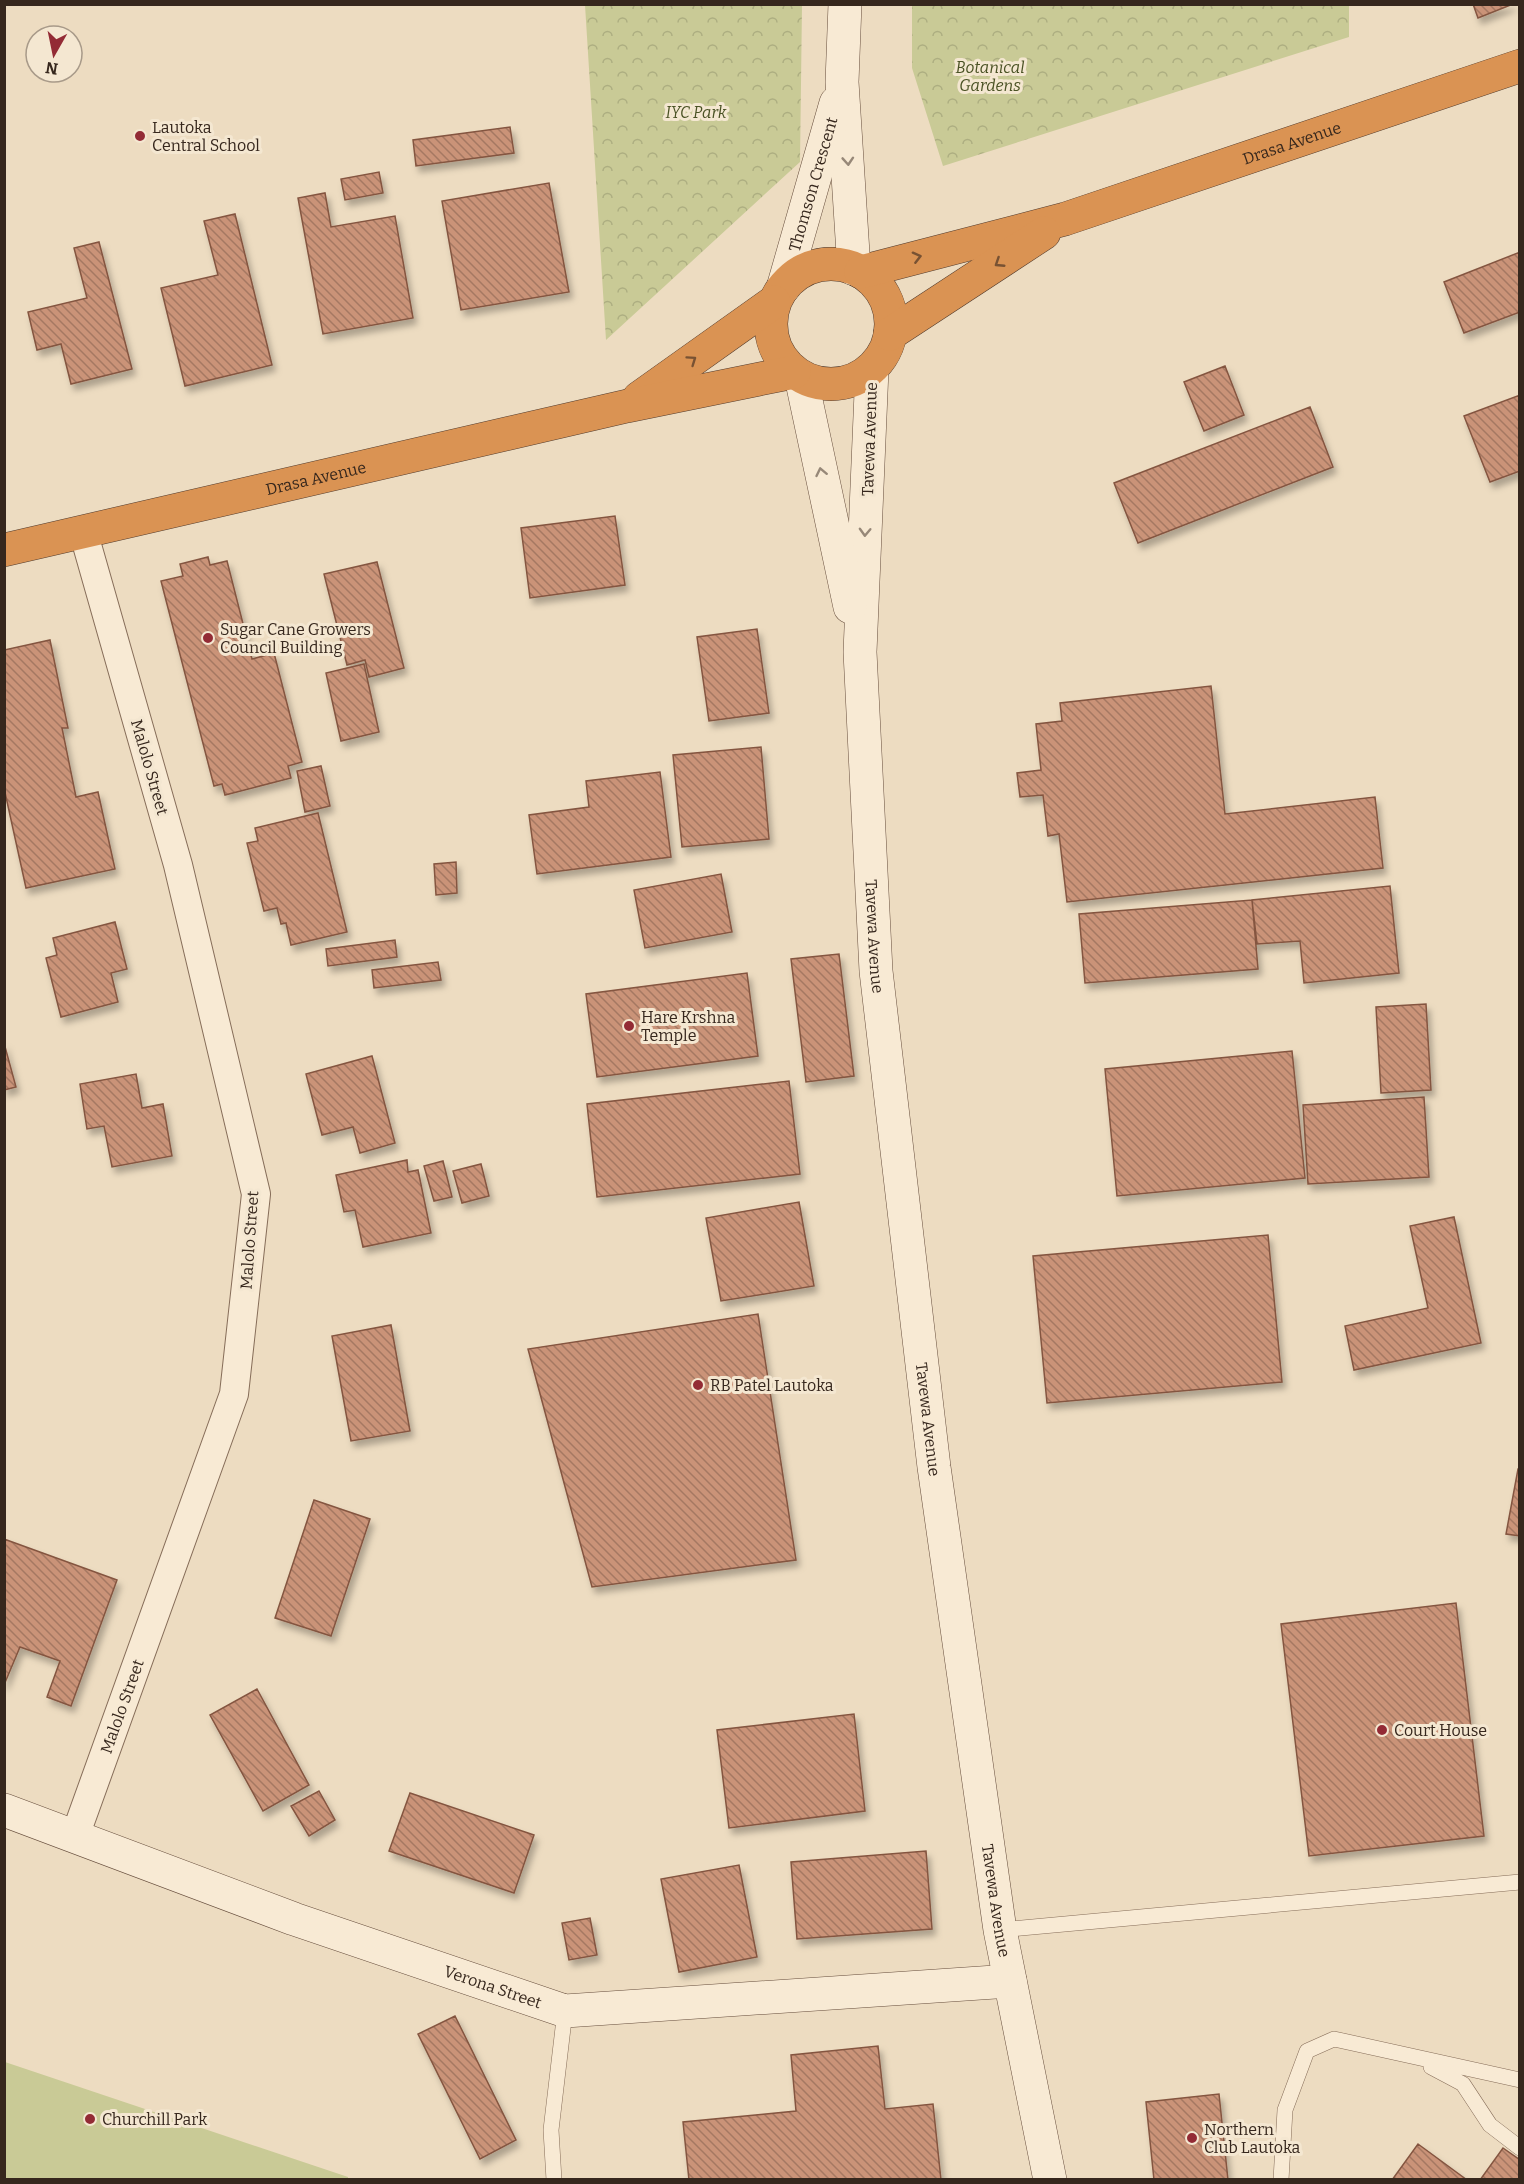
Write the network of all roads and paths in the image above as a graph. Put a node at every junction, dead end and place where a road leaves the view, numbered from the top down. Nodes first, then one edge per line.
1 (845, 4) edge
2 (1520, 66) edge
3 (843, 82) junction
4 (1065, 219) junction
5 (857, 270) junction
6 (778, 295) junction
7 (890, 334) junction
8 (872, 369) junction
9 (797, 374) junction
10 (627, 405) junction
11 (83, 531) junction
12 (4, 550) edge
13 (860, 652) junction
14 (4, 1810) edge
15 (75, 1836) junction
16 (1520, 1882) edge
17 (1000, 1930) junction
18 (1010, 1981) junction
19 (565, 2011) junction
20 (1414, 2059) junction
21 (1520, 2080) edge
22 (1520, 2148) edge
23 (554, 2180) edge
24 (1050, 2180) edge
25 (1281, 2180) edge

1 - 3 main road, Thomson Crescent
2 - 4 highway, Drasa Avenue
3 -> 5 main road, Thomson Crescent
3 - 6 main road, Thomson Crescent
5 -> 4 highway, Drasa Avenue
4 -> 7 highway, Drasa Avenue
5 - 6 highway
5 - 7 highway
6 - 9 highway
10 -> 6 highway, Drasa Avenue
7 - 8 highway
8 - 9 highway
8 -> 13 main road, Tavewa Avenue
9 - 10 highway, Drasa Avenue
13 -> 9 main road, Tavewa Avenue
10 - 11 highway, Drasa Avenue
11 - 12 highway, Drasa Avenue
11 - 15 street, Malolo Street
13 - 17 main road, Tavewa Avenue
14 - 15 main road, Verona Street
15 - 19 main road, Verona Street
16 - 17 lane
17 - 18 main road, Tavewa Avenue
18 - 19 main road, Verona Street
18 - 24 main road, Tavewa Avenue
19 - 23 lane
20 - 21 lane
20 - 22 lane
20 - 25 lane

